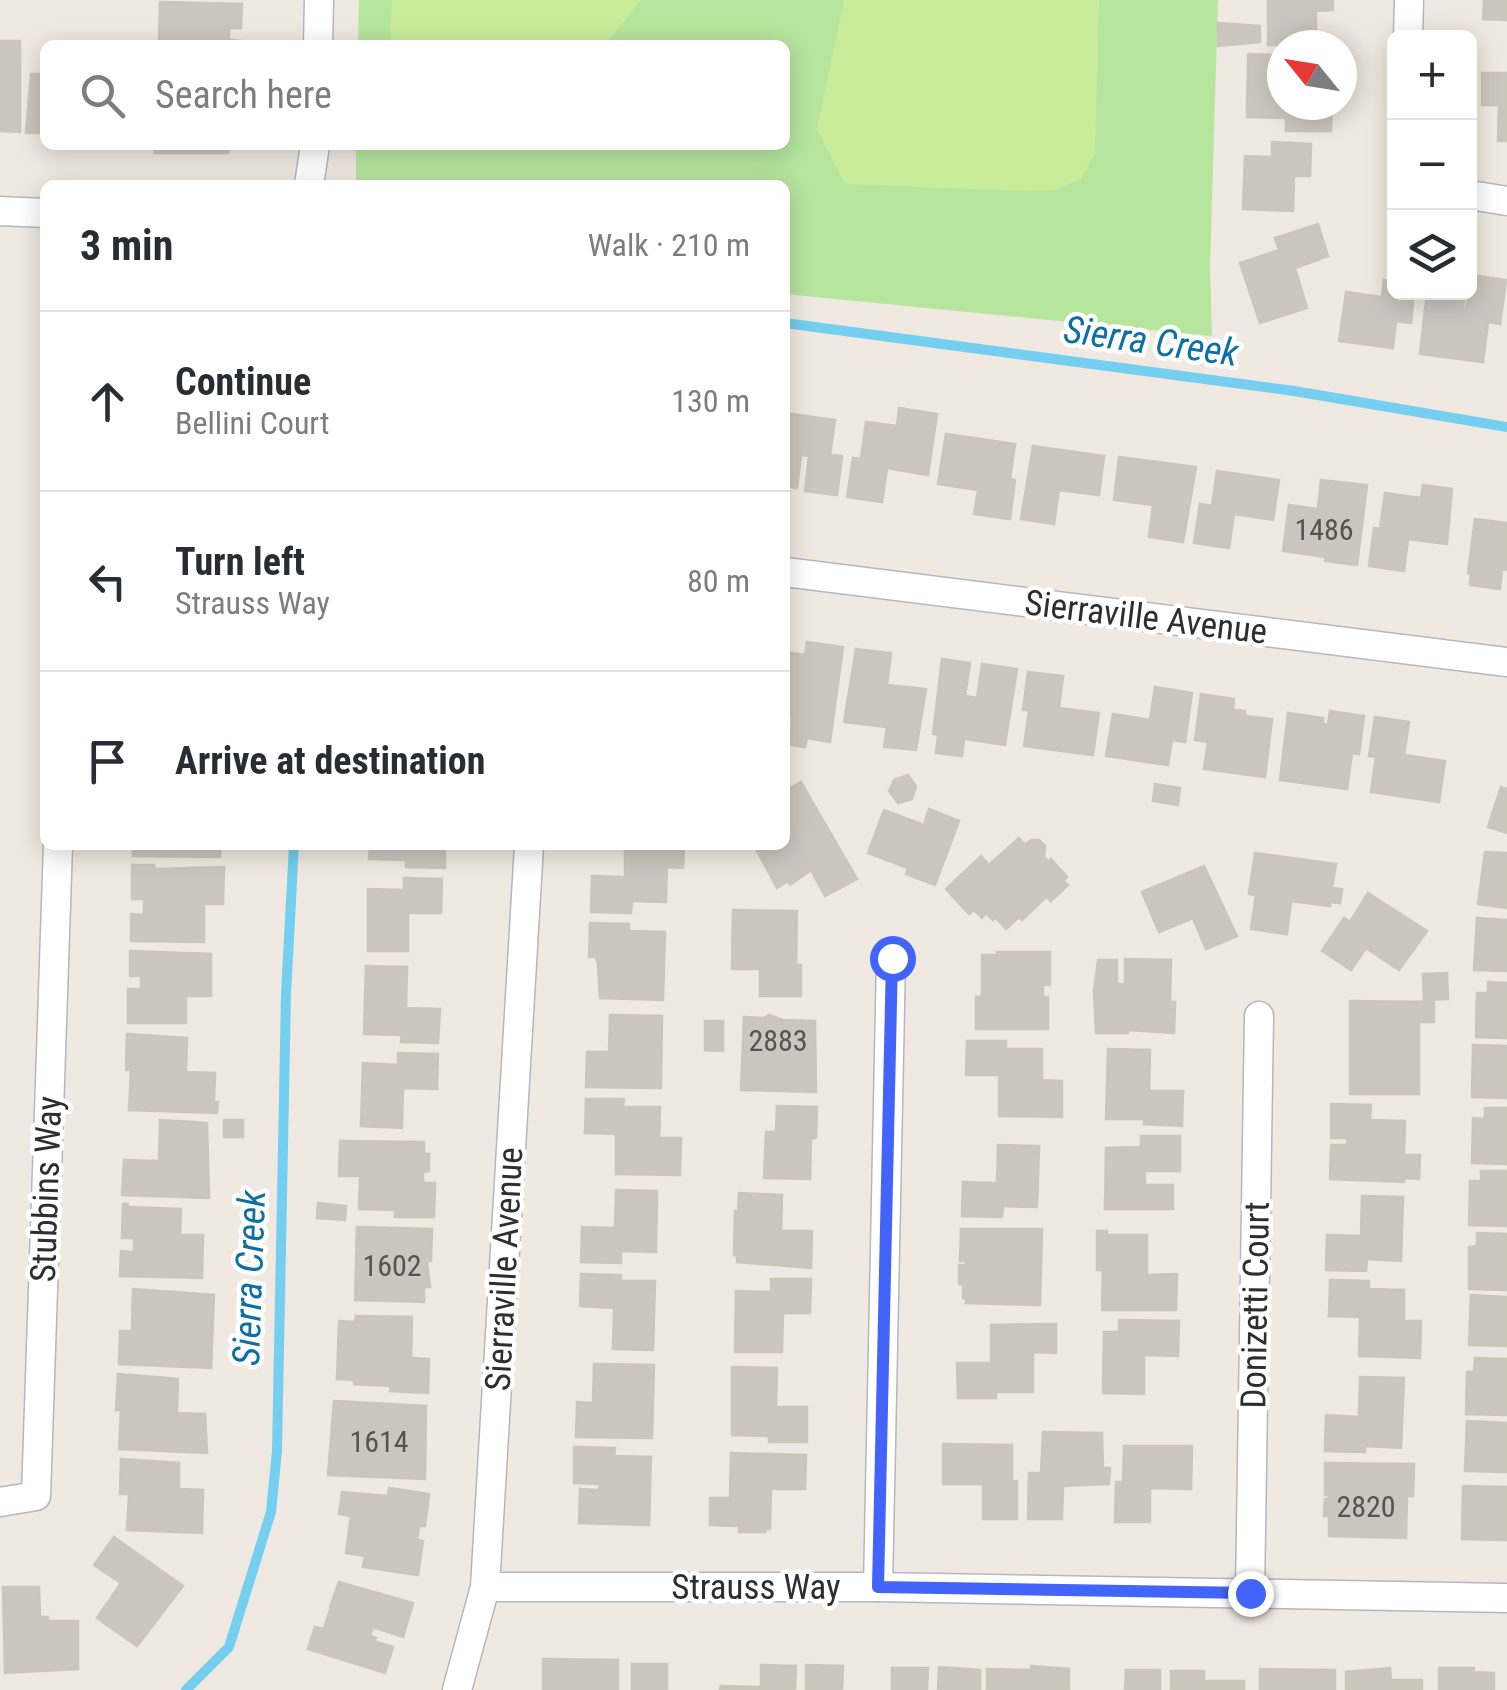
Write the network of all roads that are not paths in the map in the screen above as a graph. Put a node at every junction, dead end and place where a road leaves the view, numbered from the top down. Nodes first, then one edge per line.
1 (319, 0) edge
2 (1409, 0) edge
3 (1408, 30) edge
4 (318, 40) edge
5 (314, 150) edge
6 (310, 180) edge
7 (1477, 196) edge
8 (1507, 200) edge
9 (0, 211) edge
10 (40, 213) edge
11 (790, 573) edge
12 (1507, 662) edge
13 (58, 850) edge
14 (529, 850) edge
15 (892, 958) dead end
16 (1259, 1016) dead end
17 (0, 1502) edge
18 (484, 1587) junction
19 (878, 1587) junction
20 (1250, 1593) junction
21 (1507, 1598) edge
22 (457, 1690) edge

1 - 4 street
2 - 3 street
5 - 6 street
7 - 8 street
9 - 10 street
11 - 12 street, Sierraville Avenue
13 - 17 street, Stubbins Way
14 - 18 street, Sierraville Avenue
15 - 19 street
16 - 20 street, Donizetti Court
18 - 19 street, Strauss Way
18 - 22 street, Sierraville Avenue
19 - 20 street, Strauss Way
20 - 21 street, Strauss Way

